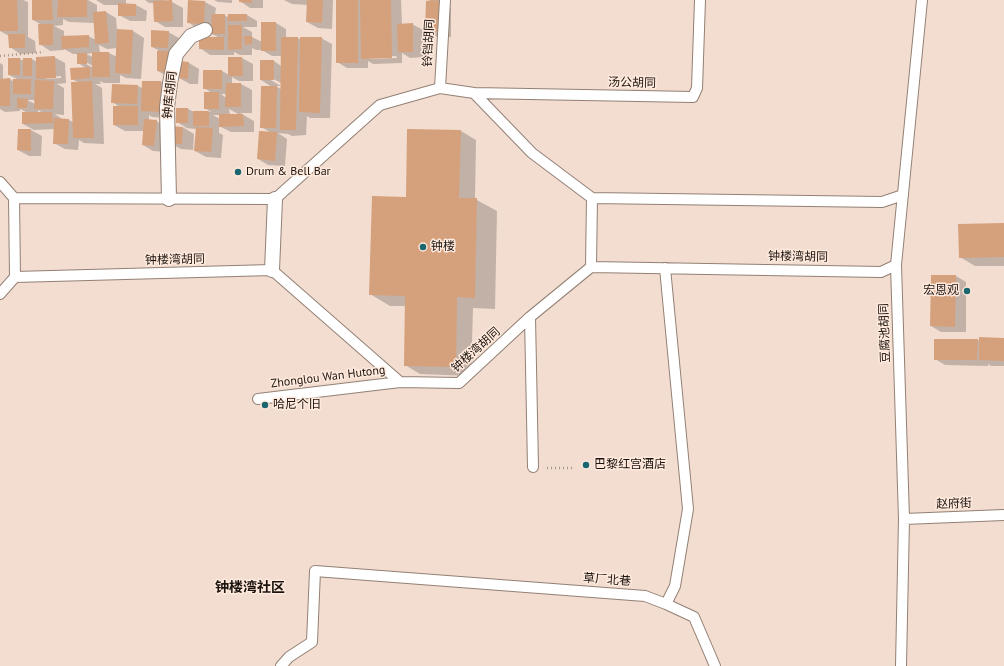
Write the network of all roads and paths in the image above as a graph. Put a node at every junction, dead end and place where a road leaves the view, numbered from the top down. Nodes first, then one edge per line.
1 (445, 0) edge
2 (700, 0) edge
3 (922, 0) edge
4 (205, 30) dead end
5 (44, 52) dead end
6 (0, 56) edge
7 (440, 88) junction
8 (474, 93) junction
9 (0, 182) edge
10 (903, 195) junction
11 (14, 198) junction
12 (592, 198) junction
13 (169, 199) junction
14 (275, 199) junction
15 (896, 265) junction
16 (591, 267) junction
17 (665, 268) junction
18 (272, 270) junction
19 (15, 277) junction
20 (0, 294) edge
21 (530, 317) junction
22 (400, 382) junction
23 (258, 399) dead end
24 (533, 467) joint
25 (572, 468) dead end
26 (1004, 515) edge
27 (904, 518) junction
28 (666, 604) junction
29 (281, 666) edge
30 (715, 666) edge
31 (901, 666) edge

1 - 7 lane, 铃铛胡同
2 - 8 lane, 汤公胡同
3 - 10 lane, 豆腐池胡同
4 - 13 street, 钟库胡同
5 - 6 path
7 - 8 lane
7 - 14 lane
8 - 12 lane
9 - 11 lane
10 - 12 lane
10 - 15 lane, 豆腐池胡同
11 - 13 lane
11 - 19 lane
12 - 16 lane
13 - 14 lane
14 - 18 street
15 - 17 lane, 钟楼湾胡同
15 - 27 lane, 豆腐池胡同
16 - 17 lane, 钟楼湾胡同
16 - 21 lane, 钟楼湾胡同
17 - 28 lane
18 - 19 lane, 钟楼湾胡同
18 - 22 lane
19 - 20 lane
21 - 22 lane, 钟楼湾胡同
21 - 24 lane
22 - 23 lane, Zhonglou Wan Hutong
24 - 25 path
26 - 27 lane, 赵府街
27 - 31 lane, 豆腐池胡同
28 - 29 lane, 草厂北巷
28 - 30 lane

